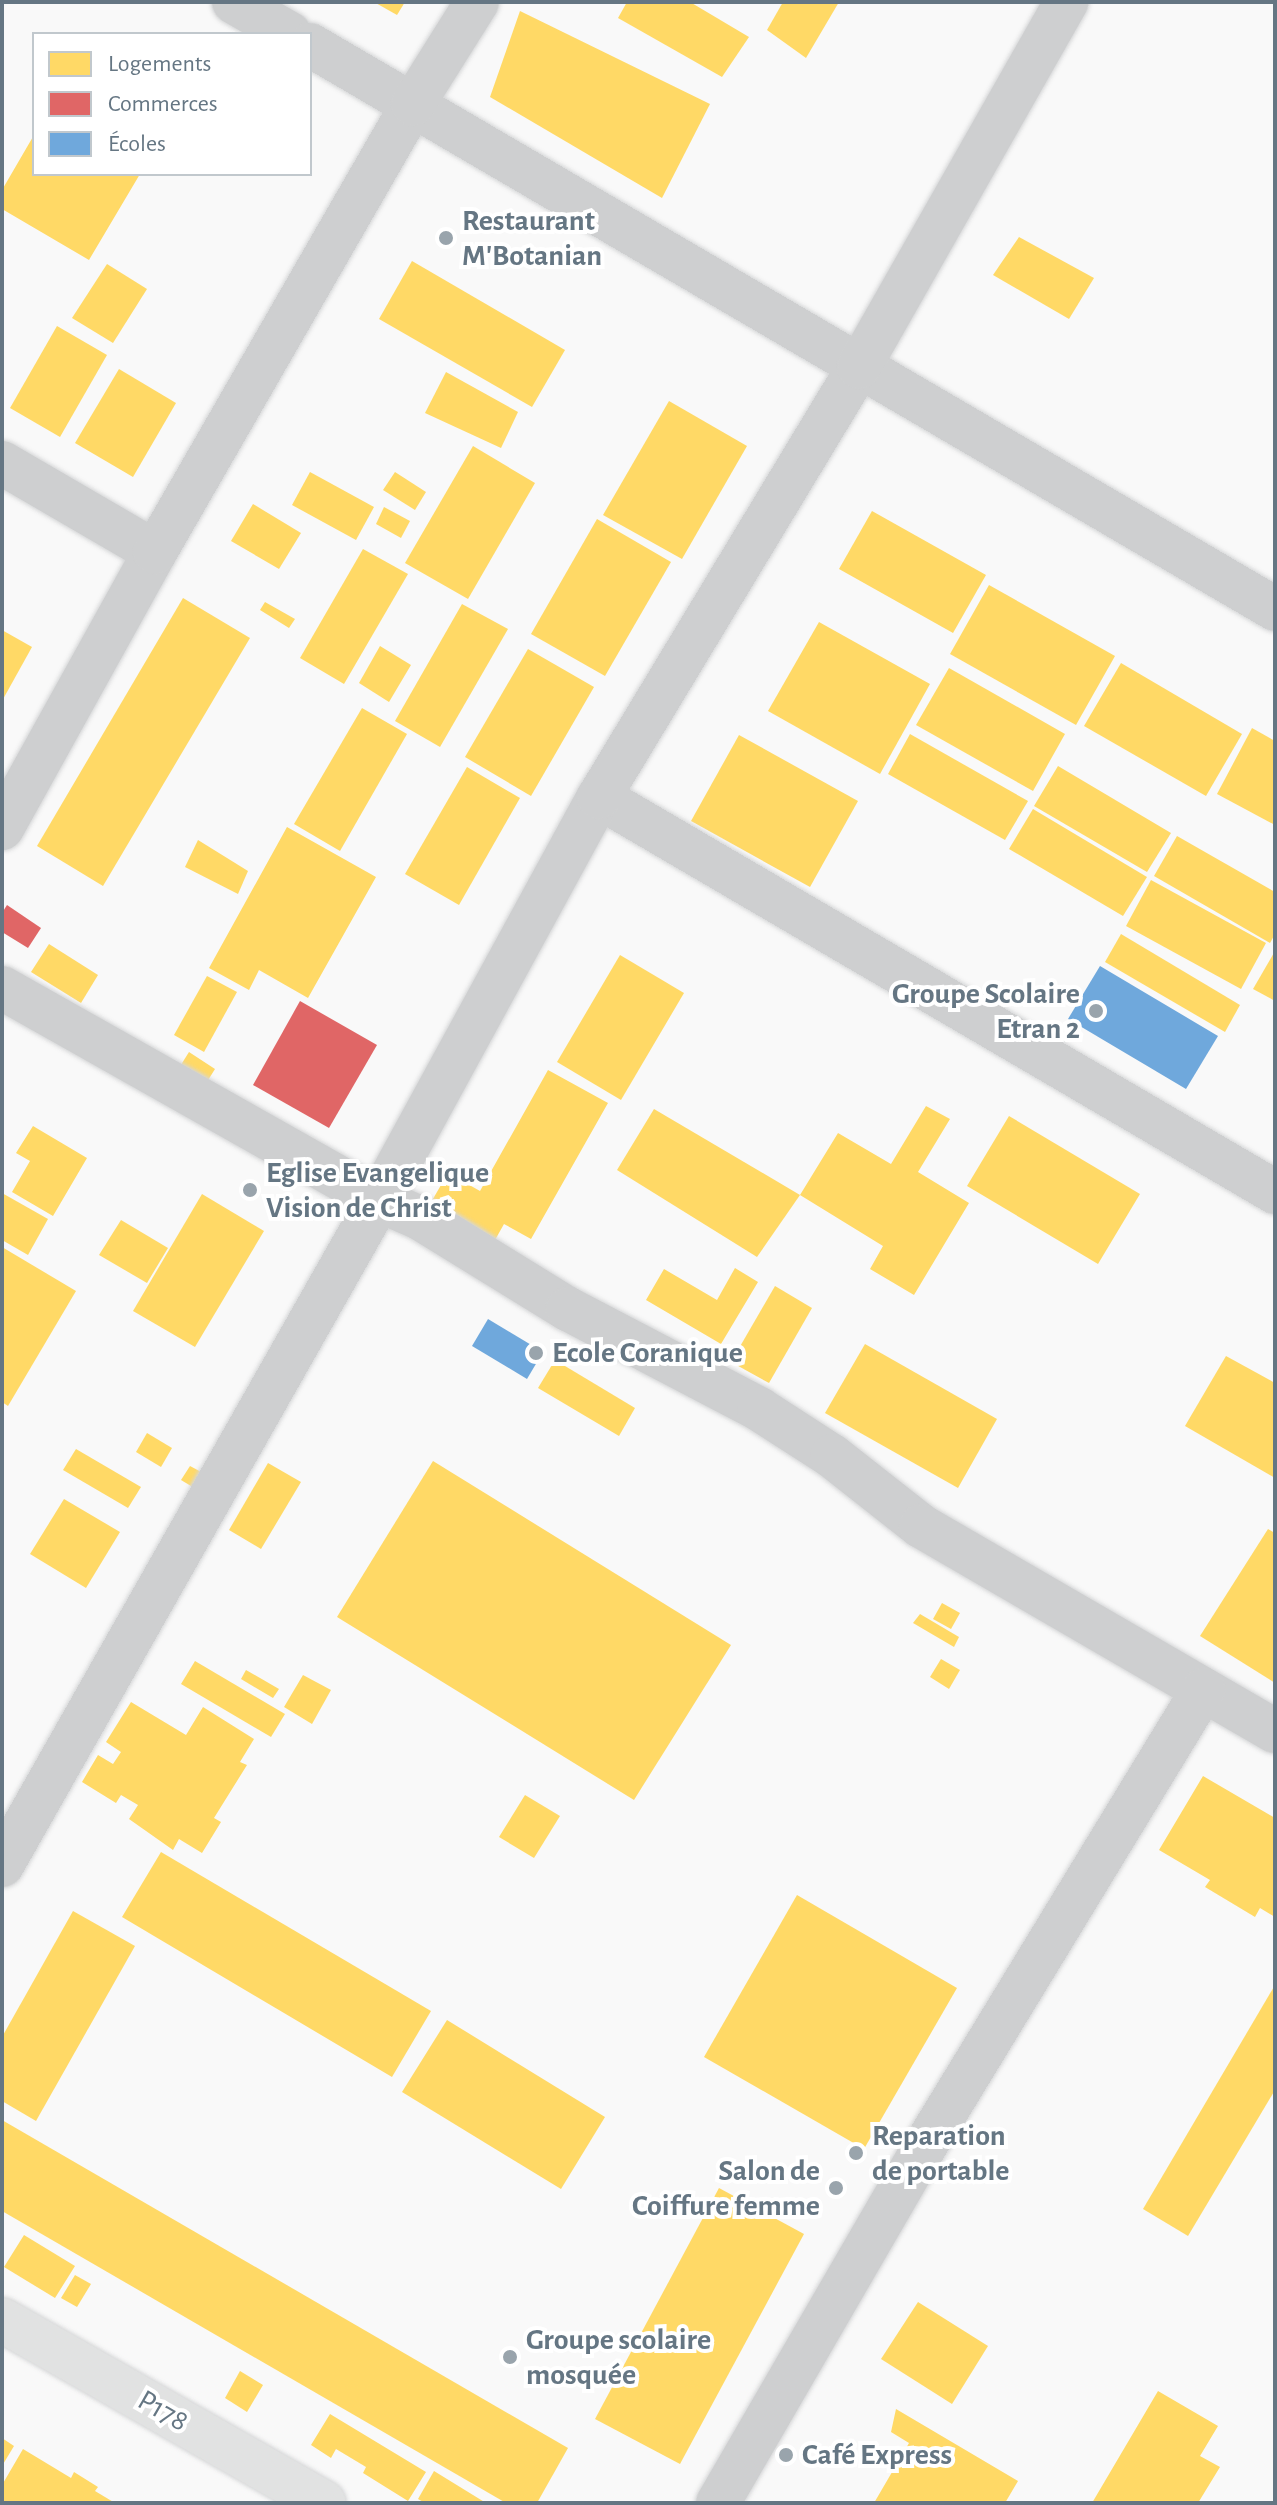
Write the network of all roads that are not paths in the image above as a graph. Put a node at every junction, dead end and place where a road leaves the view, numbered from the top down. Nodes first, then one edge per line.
1 (234, 2) edge
2 (477, 2) edge
3 (1066, 2) edge
4 (286, 32) edge
5 (312, 46) edge
6 (413, 104) junction
7 (859, 367) junction
8 (2, 463) edge
9 (155, 552) junction
10 (1271, 598) edge
11 (599, 797) junction
12 (2, 828) edge
13 (2, 988) edge
14 (1275, 1192) edge
15 (379, 1200) junction
16 (1203, 1690) junction
17 (1275, 1731) edge
18 (2, 1865) edge
19 (2, 2320) edge
20 (324, 2503) edge
21 (718, 2503) edge

1 - 4 street
2 - 6 street
3 - 7 street
5 - 6 street
6 - 7 street
6 - 9 street
7 - 10 street
7 - 11 street
8 - 9 street
9 - 12 street
11 - 14 street
11 - 15 street
13 - 15 street
15 - 16 street
15 - 18 street
16 - 17 street
16 - 21 street
19 - 20 street, P178

